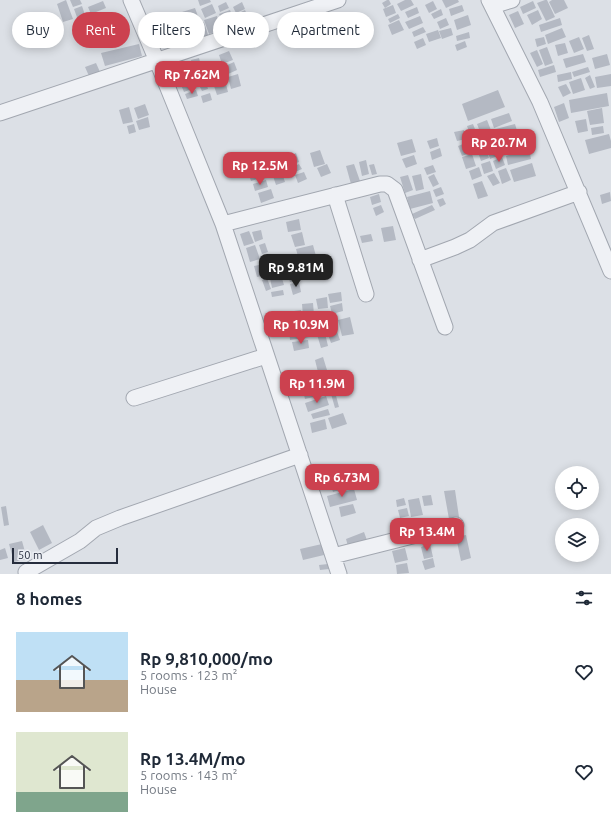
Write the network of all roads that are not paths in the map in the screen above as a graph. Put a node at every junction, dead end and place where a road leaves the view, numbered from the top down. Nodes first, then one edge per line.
1 (131, 0) edge
2 (338, 0) edge
3 (512, 0) edge
4 (491, 3) edge
5 (157, 61) junction
6 (0, 113) edge
7 (578, 192) junction
8 (335, 195) junction
9 (223, 224) junction
10 (420, 260) junction
11 (611, 271) edge
12 (366, 294) dead end
13 (445, 326) dead end
14 (266, 356) junction
15 (134, 398) dead end
16 (300, 455) junction
17 (456, 525) dead end
18 (333, 556) junction
19 (26, 572) dead end
20 (340, 574) edge

1 - 5 street
2 - 5 street
3 - 4 street
4 - 7 street
5 - 6 street
5 - 9 street
7 - 10 street
7 - 11 street
8 - 9 street
8 - 10 street
8 - 12 street
9 - 14 street
10 - 13 street
14 - 15 street
14 - 16 street
16 - 18 street
16 - 19 street
17 - 18 street
18 - 20 street

